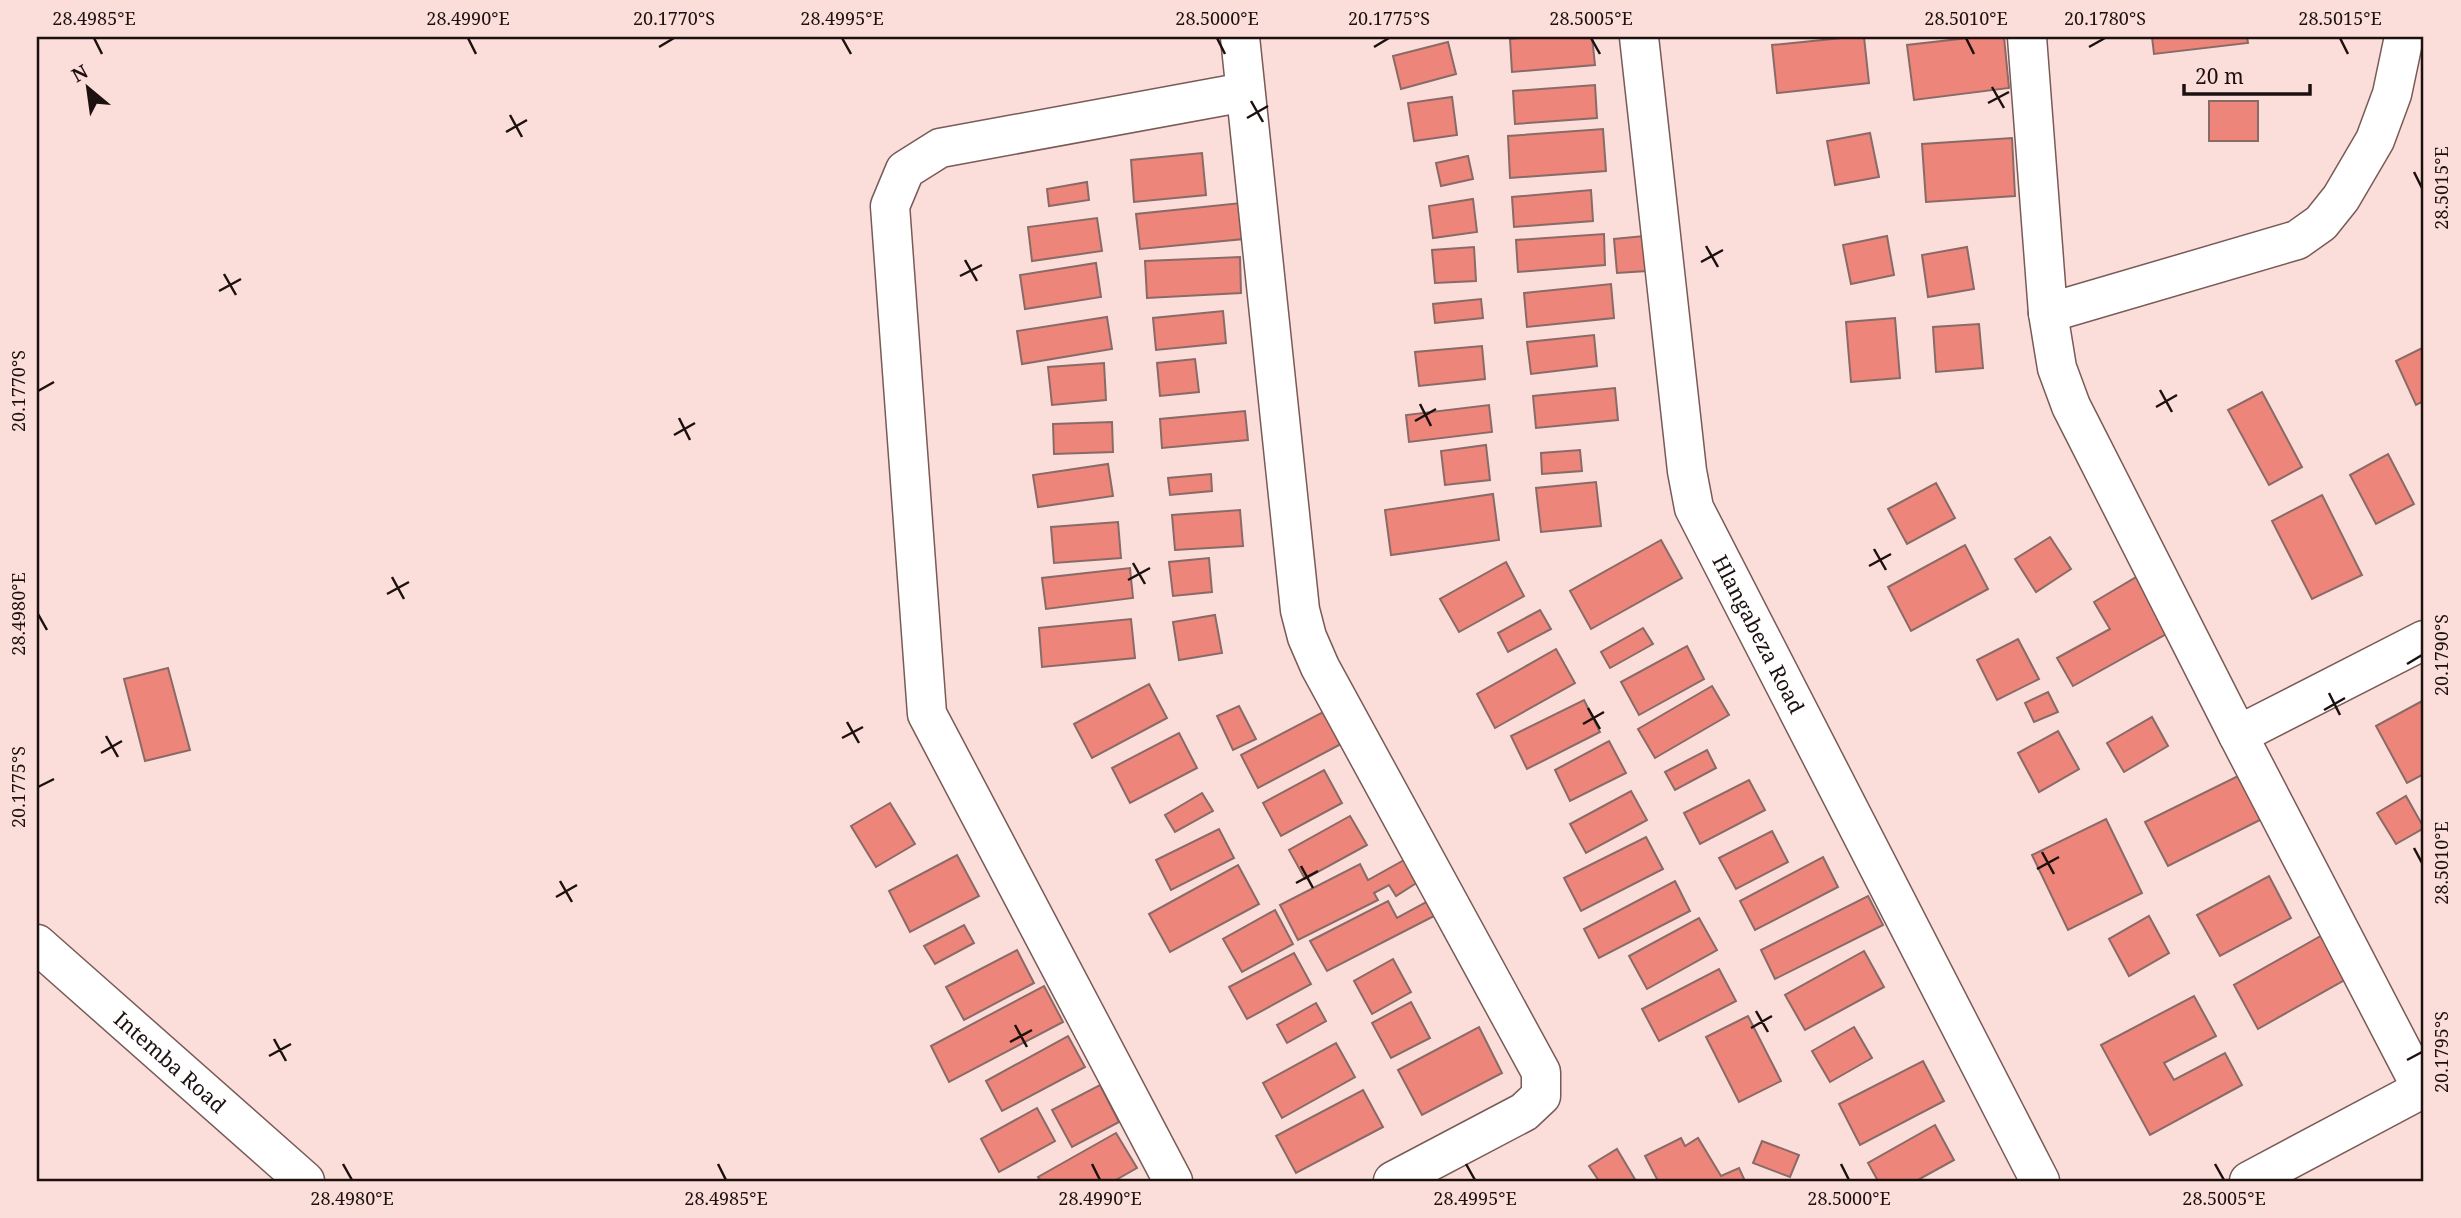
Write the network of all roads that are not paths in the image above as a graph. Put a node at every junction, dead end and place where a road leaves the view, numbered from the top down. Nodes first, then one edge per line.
1 (1240, 37) edge
2 (1639, 37) edge
3 (2027, 37) edge
4 (2404, 37) edge
5 (1245, 92) junction
6 (2048, 313) junction
7 (2424, 640) edge
8 (2238, 735) junction
9 (37, 944) edge
10 (2423, 1089) edge
11 (305, 1181) edge
12 (1173, 1181) edge
13 (1393, 1181) edge
14 (2040, 1181) edge
15 (2249, 1181) edge

1 - 5 street
2 - 14 street, Hlangabeza Road
3 - 6 street
4 - 6 street
5 - 12 street
5 - 13 street
6 - 8 street
7 - 8 street
8 - 10 street
9 - 11 street, Intemba Road
10 - 15 street

